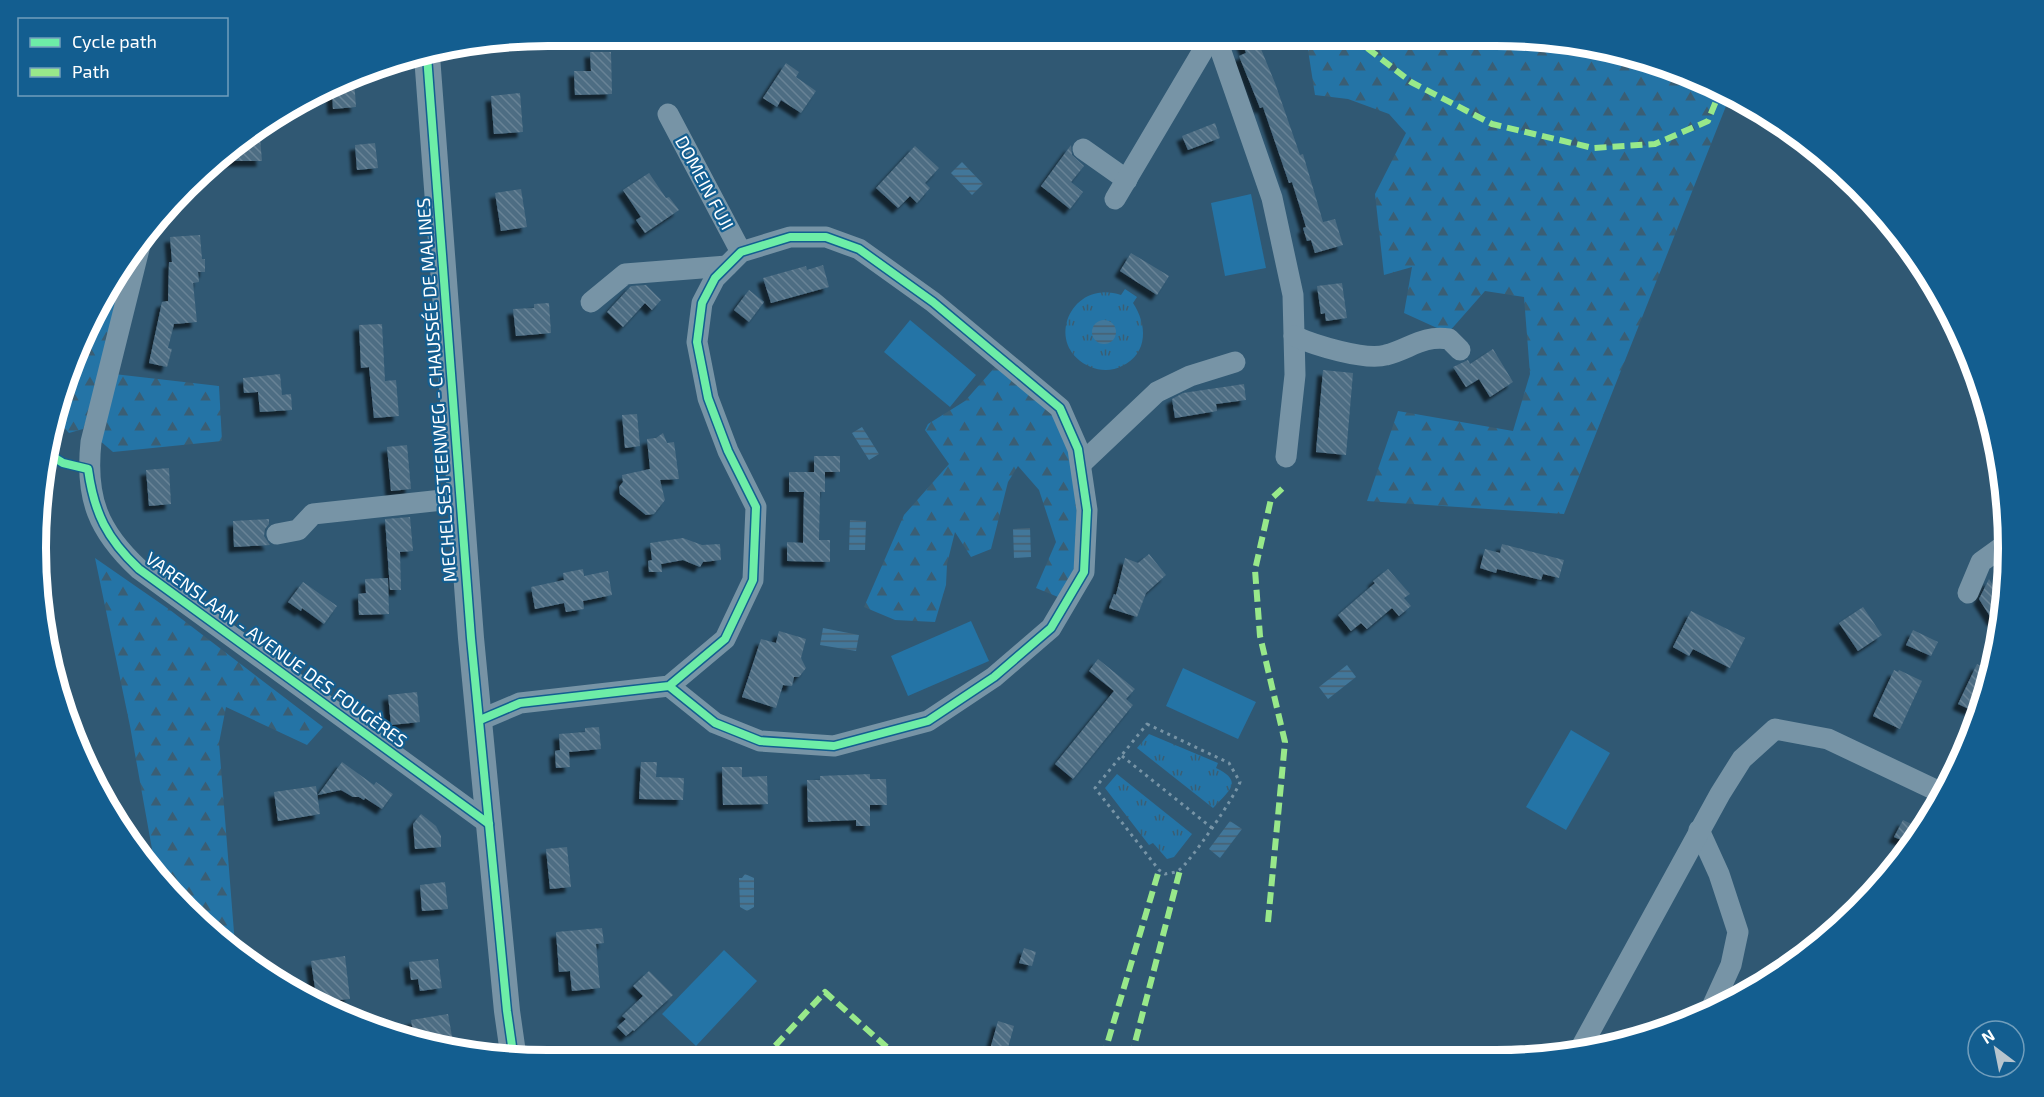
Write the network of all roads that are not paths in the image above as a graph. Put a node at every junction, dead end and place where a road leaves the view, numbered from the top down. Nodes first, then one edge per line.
1 (1206, 46) edge
2 (1219, 46) edge
3 (427, 62) edge
4 (668, 114) dead end
5 (1083, 149) dead end
6 (1127, 180) junction
7 (1115, 199) dead end
8 (734, 259) junction
9 (135, 264) edge
10 (591, 302) dead end
11 (1294, 336) junction
12 (1460, 350) dead end
13 (1235, 362) dead end
14 (1286, 457) dead end
15 (1081, 464) junction
16 (461, 498) junction
17 (277, 534) dead end
18 (1998, 550) edge
19 (1968, 593) dead end
20 (669, 686) junction
21 (477, 693) junction
22 (520, 704) junction
23 (480, 720) junction
24 (1936, 790) edge
25 (489, 824) junction
26 (1699, 830) junction
27 (1715, 1000) edge
28 (1584, 1042) edge
29 (513, 1049) edge

1 - 6 street
2 - 11 street
3 - 16 main road, MECHELSESTEENWEG - CHAUSSÉE DE MALINES
4 - 8 street, DOMEIN FUJI
5 - 6 street
6 - 7 street
8 - 10 street
8 - 15 street
8 - 20 street
9 - 25 street, VARENSLAAN - AVENUE DES FOUGÈRES
11 - 12 street
11 - 14 street
13 - 15 street
15 - 20 street
16 - 17 street
16 - 21 main road, MECHELSESTEENWEG - CHAUSSÉE DE MALINES
18 - 19 street
20 - 22 street
21 - 22 street
21 - 23 main road, MECHELSESTEENWEG - CHAUSSÉE DE MALINES
22 - 23 street
23 - 25 main road, MECHELSESTEENWEG - CHAUSSÉE DE MALINES
24 - 26 street
25 - 29 main road, MECHELSESTEENWEG - CHAUSSÉE DE MALINES
26 - 27 street
26 - 28 street

